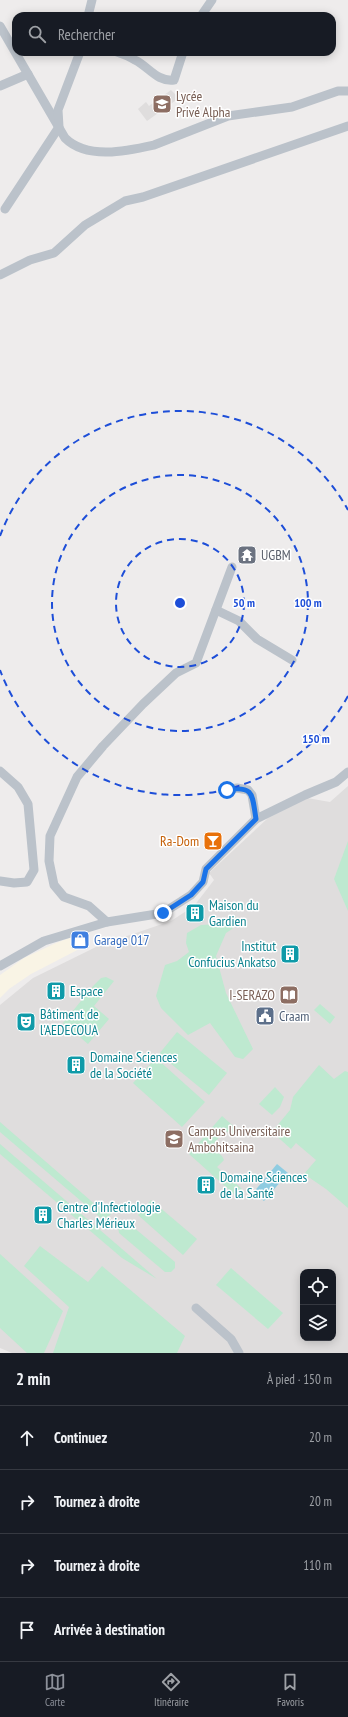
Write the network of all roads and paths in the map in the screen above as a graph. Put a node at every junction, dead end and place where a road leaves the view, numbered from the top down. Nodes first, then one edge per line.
1 (92, 0) edge
2 (212, 0) edge
3 (89, 12) edge
4 (204, 12) edge
5 (0, 26) edge
6 (12, 47) edge
7 (18, 56) edge
8 (78, 56) edge
9 (127, 56) edge
10 (182, 56) edge
11 (28, 74) junction
12 (0, 86) edge
13 (348, 91) edge
14 (348, 126) edge
15 (58, 127) junction
16 (5, 209) dead end
17 (0, 275) edge
18 (232, 567) dead end
19 (216, 610) junction
20 (292, 660) dead end
21 (0, 771) edge
22 (348, 772) edge
23 (227, 790) dead end
24 (256, 819) junction
25 (0, 881) edge
26 (107, 922) junction
27 (0, 966) edge
28 (196, 1308) dead end
29 (239, 1353) edge

1 - 3 street
2 - 4 street
5 - 6 street
7 - 11 street
8 - 15 street
9 - 10 street
11 - 12 street
11 - 15 street
13 - 15 street
14 - 17 street
15 - 16 street
18 - 19 street
19 - 20 street
19 - 26 street
21 - 25 street
22 - 24 street
23 - 24 street
24 - 26 street
26 - 27 street
28 - 29 street

